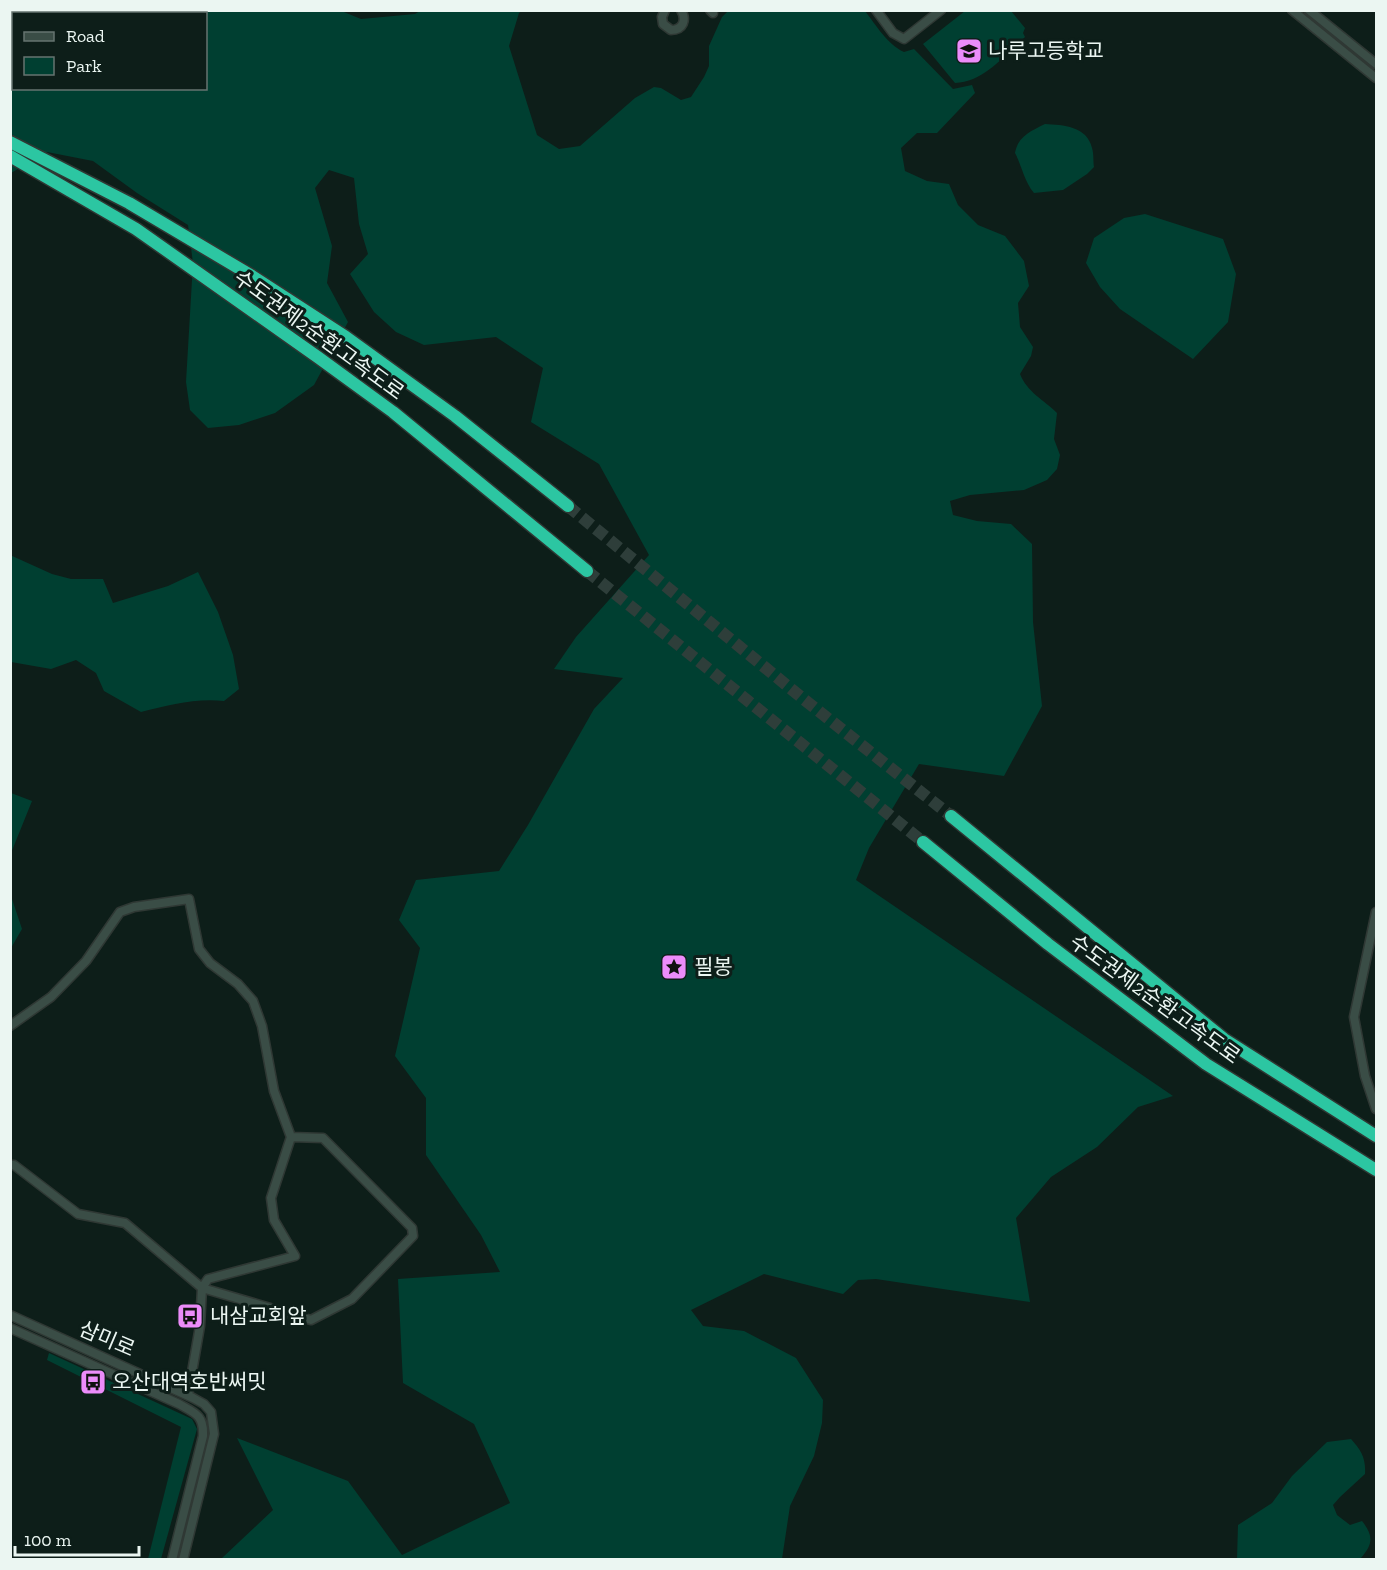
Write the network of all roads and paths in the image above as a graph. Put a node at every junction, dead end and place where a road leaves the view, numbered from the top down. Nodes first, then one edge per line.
1 (665, 10) edge
2 (681, 10) edge
3 (941, 10) edge
4 (1292, 10) edge
5 (1309, 10) edge
6 (879, 12) edge
7 (1377, 64) edge
8 (1377, 78) edge
9 (10, 142) edge
10 (10, 156) edge
11 (568, 506) tunnel mouth
12 (588, 571) tunnel mouth
13 (951, 816) tunnel mouth
14 (923, 842) tunnel mouth
15 (1377, 912) edge
16 (10, 1026) edge
17 (1377, 1109) edge
18 (1377, 1136) edge
19 (291, 1137) junction
20 (10, 1165) edge
21 (1377, 1170) edge
22 (202, 1288) junction
23 (10, 1315) edge
24 (10, 1328) edge
25 (188, 1395) junction
26 (172, 1560) edge
27 (183, 1560) edge

1 - 2 street
3 - 6 street
4 - 8 street
5 - 7 street
9 - 11 highway, 수도권제2순환고속도로
10 - 12 highway, 수도권제2순환고속도로
13 - 18 highway, 수도권제2순환고속도로
14 - 21 highway, 수도권제2순환고속도로
15 - 17 street
16 - 19 street
19 - 22 street
19 - 22 street
20 - 22 street
22 - 25 street
23 - 25 street, 삼미로
24 - 26 street, 삼미로
25 - 27 street, 삼미로

